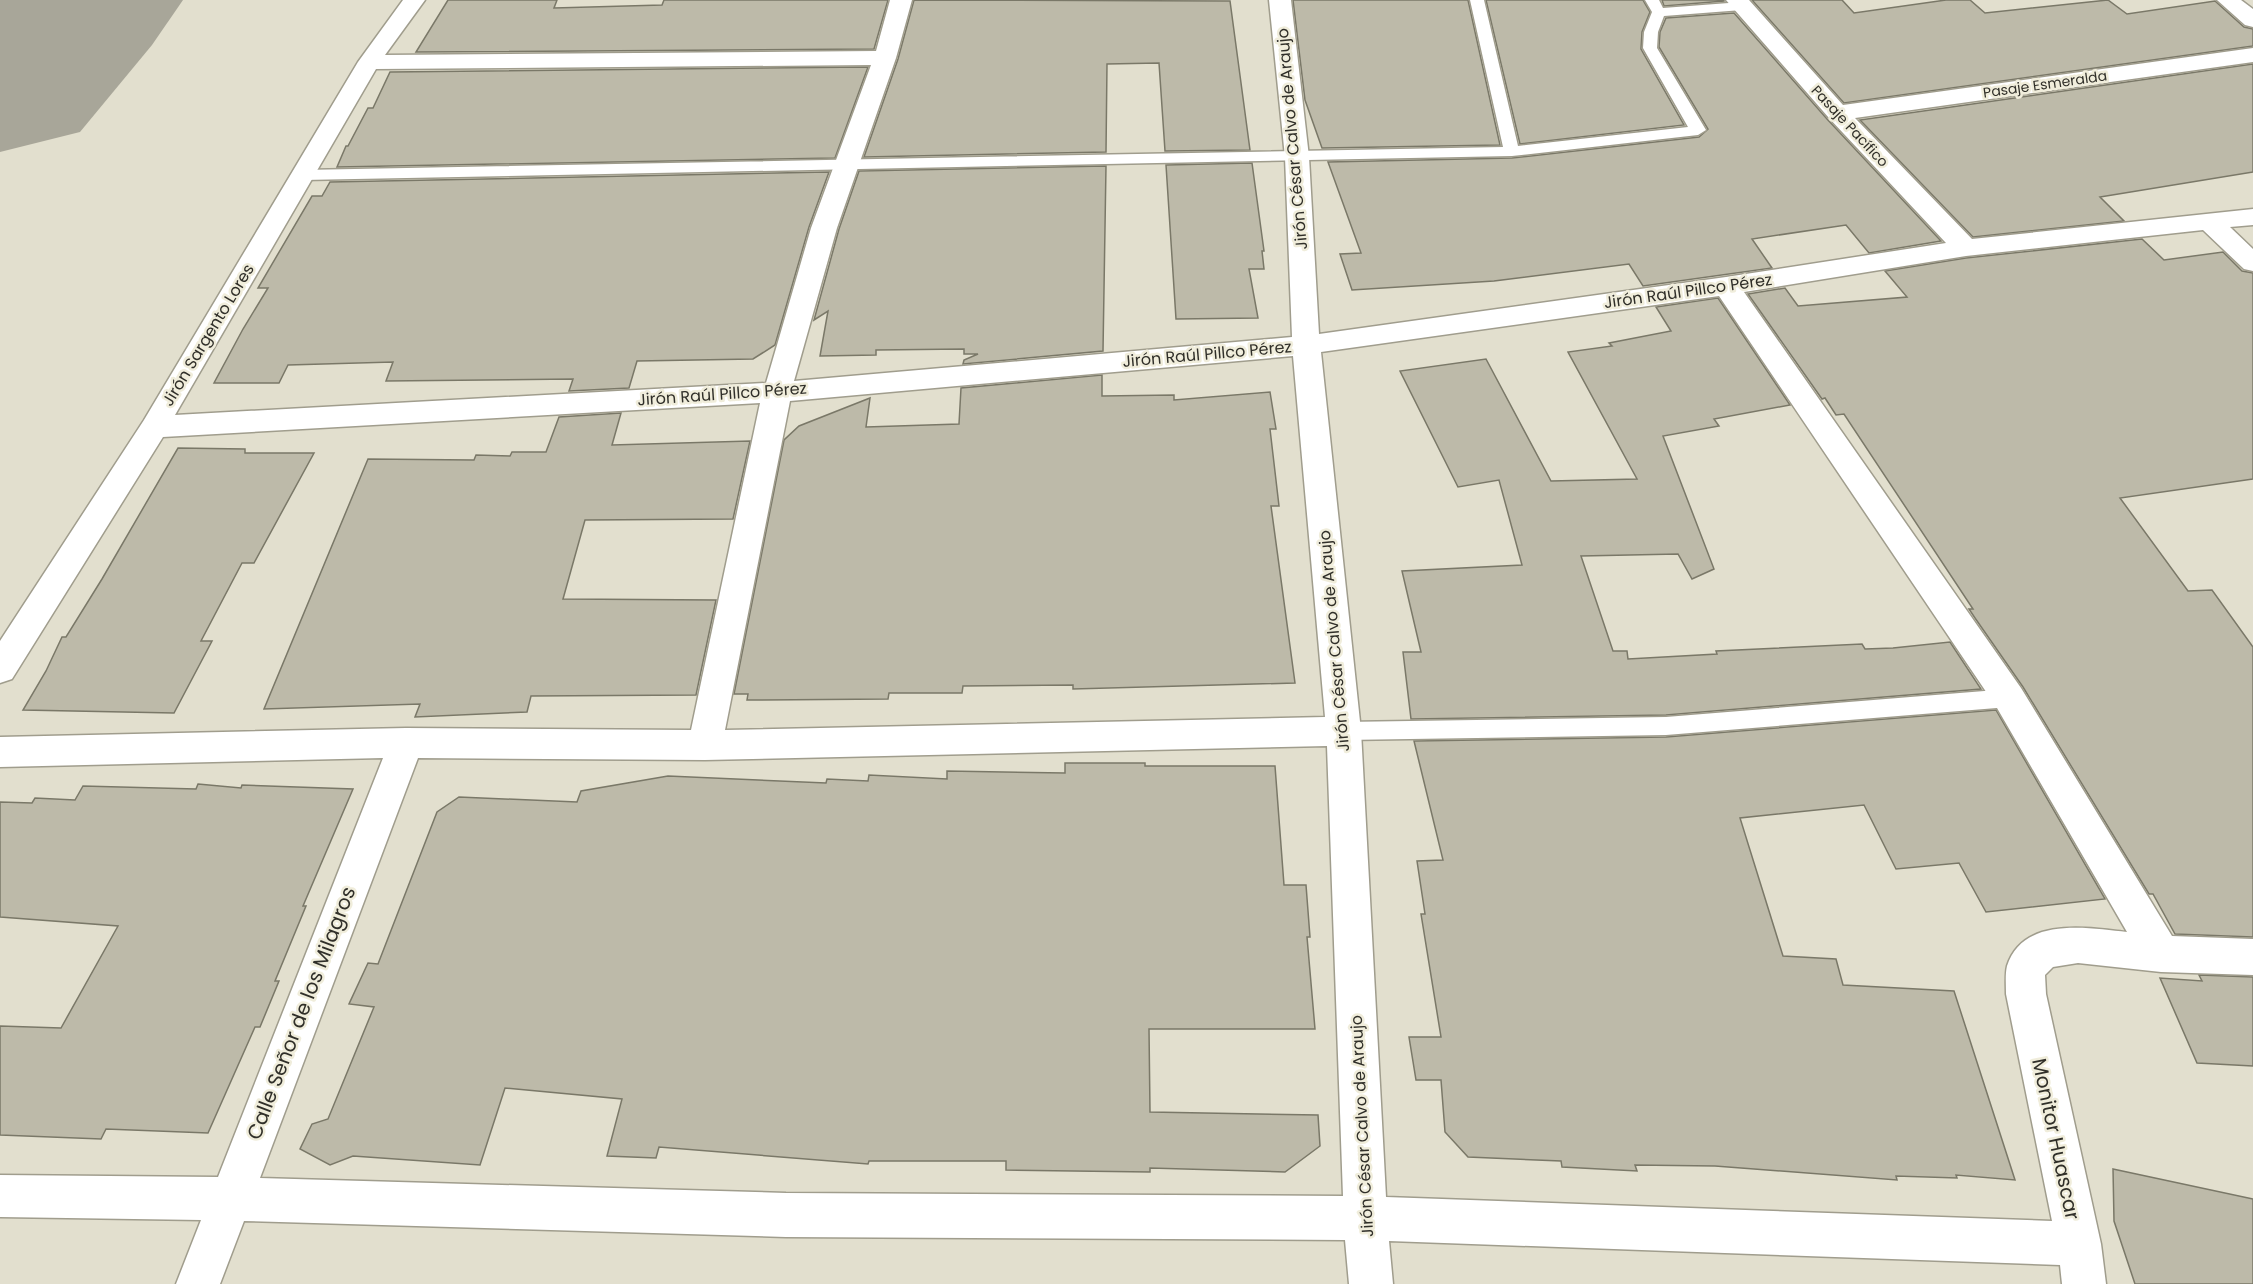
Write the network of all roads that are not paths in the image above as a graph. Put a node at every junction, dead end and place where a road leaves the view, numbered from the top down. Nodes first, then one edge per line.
1 (414, 0) edge
2 (901, 0) edge
3 (1280, 0) edge
4 (1477, 0) edge
5 (2228, 0) edge
6 (1739, 3) edge
7 (1655, 6) edge
8 (2253, 20) edge
9 (2253, 55) edge
10 (885, 58) junction
11 (369, 62) junction
12 (1837, 113) junction
13 (1512, 151) junction
14 (1297, 157) junction
15 (847, 164) junction
16 (303, 175) junction
17 (2253, 217) edge
18 (2210, 224) junction
19 (1966, 248) junction
20 (2253, 263) edge
21 (1726, 286) junction
22 (1306, 345) junction
23 (777, 392) junction
24 (154, 427) junction
25 (0, 669) edge
26 (2009, 698) junction
27 (1344, 731) junction
28 (406, 743) junction
29 (705, 745) junction
30 (0, 752) edge
31 (2162, 954) junction
32 (2253, 957) edge
33 (0, 1196) edge
34 (229, 1199) junction
35 (1365, 1218) junction
36 (2082, 1264) edge
37 (198, 1284) edge
38 (1371, 1284) edge

1 - 11 street, Jirón Sargento Lores
2 - 10 street
3 - 14 street, Jirón César Calvo de Araujo
4 - 13 lane
5 - 8 street
6 - 7 lane
6 - 12 street, Pasaje Pacífico
7 - 13 lane
9 - 12 street, Pasaje Esmeralda
10 - 11 street
10 - 15 street
11 - 16 street, Jirón Sargento Lores
12 - 19 street, Pasaje Pacífico
13 - 14 lane
14 - 15 lane
14 - 22 street, Jirón César Calvo de Araujo
15 - 16 lane
15 - 23 street
16 - 24 street, Jirón Sargento Lores
17 - 18 street, Jirón Raúl Pillco Pérez
18 - 19 street, Jirón Raúl Pillco Pérez
18 - 20 street
19 - 21 street, Jirón Raúl Pillco Pérez
21 - 22 street, Jirón Raúl Pillco Pérez
21 - 26 street
22 - 23 street, Jirón Raúl Pillco Pérez
22 - 27 street, Jirón César Calvo de Araujo
23 - 24 street, Jirón Raúl Pillco Pérez
23 - 29 street
24 - 25 street, Jirón Sargento Lores
26 - 27 lane
26 - 31 street
27 - 29 street
27 - 35 street, Jirón César Calvo de Araujo
28 - 29 street
28 - 30 street
28 - 34 street, Calle Señor de los Milagros
31 - 32 street, Monitor Huascar
31 - 36 street, Monitor Huascar
33 - 34 street
34 - 35 street
34 - 37 street, Calle Señor de los Milagros
35 - 36 street
35 - 38 street, Jirón César Calvo de Araujo

